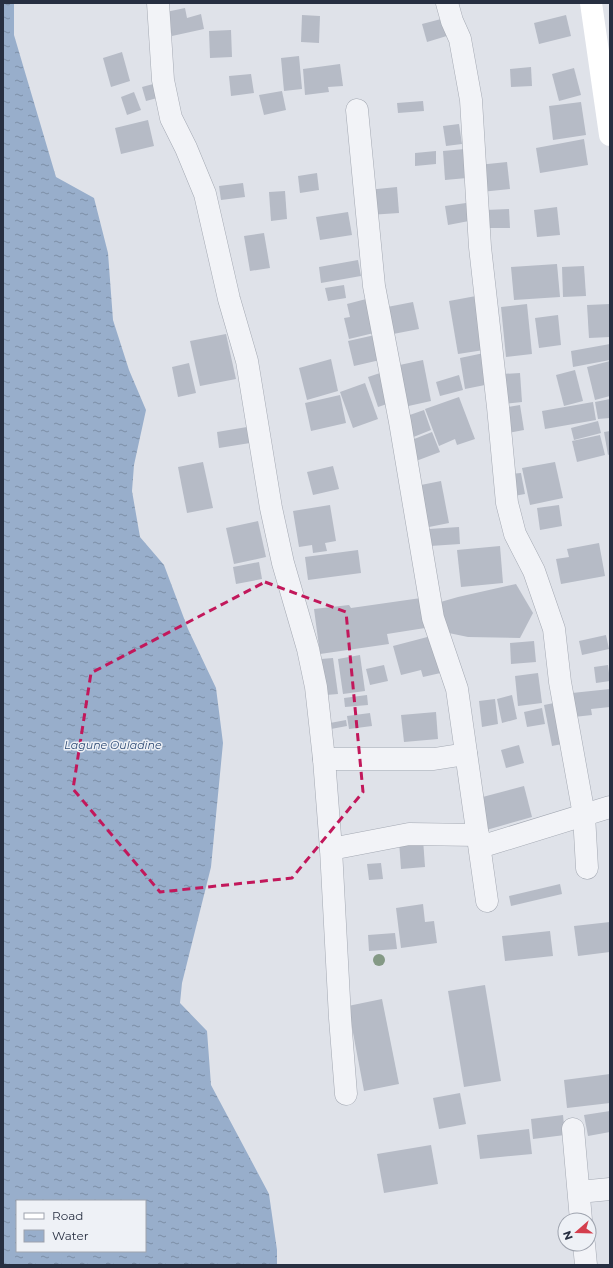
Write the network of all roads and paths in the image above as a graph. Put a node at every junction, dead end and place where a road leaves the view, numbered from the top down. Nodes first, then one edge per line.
1 (158, 3) edge
2 (447, 3) edge
3 (591, 3) edge
4 (357, 110) dead end
5 (610, 135) edge
6 (466, 754) junction
7 (324, 759) junction
8 (610, 807) edge
9 (584, 815) junction
10 (479, 841) junction
11 (331, 849) junction
12 (587, 868) dead end
13 (488, 901) dead end
14 (346, 1094) dead end
15 (573, 1130) dead end
16 (610, 1189) edge
17 (579, 1192) junction
18 (580, 1212) edge
19 (585, 1252) edge
20 (586, 1265) edge

1 - 7 street
2 - 9 street
3 - 5 street
4 - 6 street
6 - 7 street
6 - 10 street
7 - 11 street
8 - 9 street
9 - 10 street
9 - 12 street
10 - 11 street
10 - 13 street
11 - 14 street
15 - 17 street
16 - 17 street
17 - 18 street
19 - 20 street

